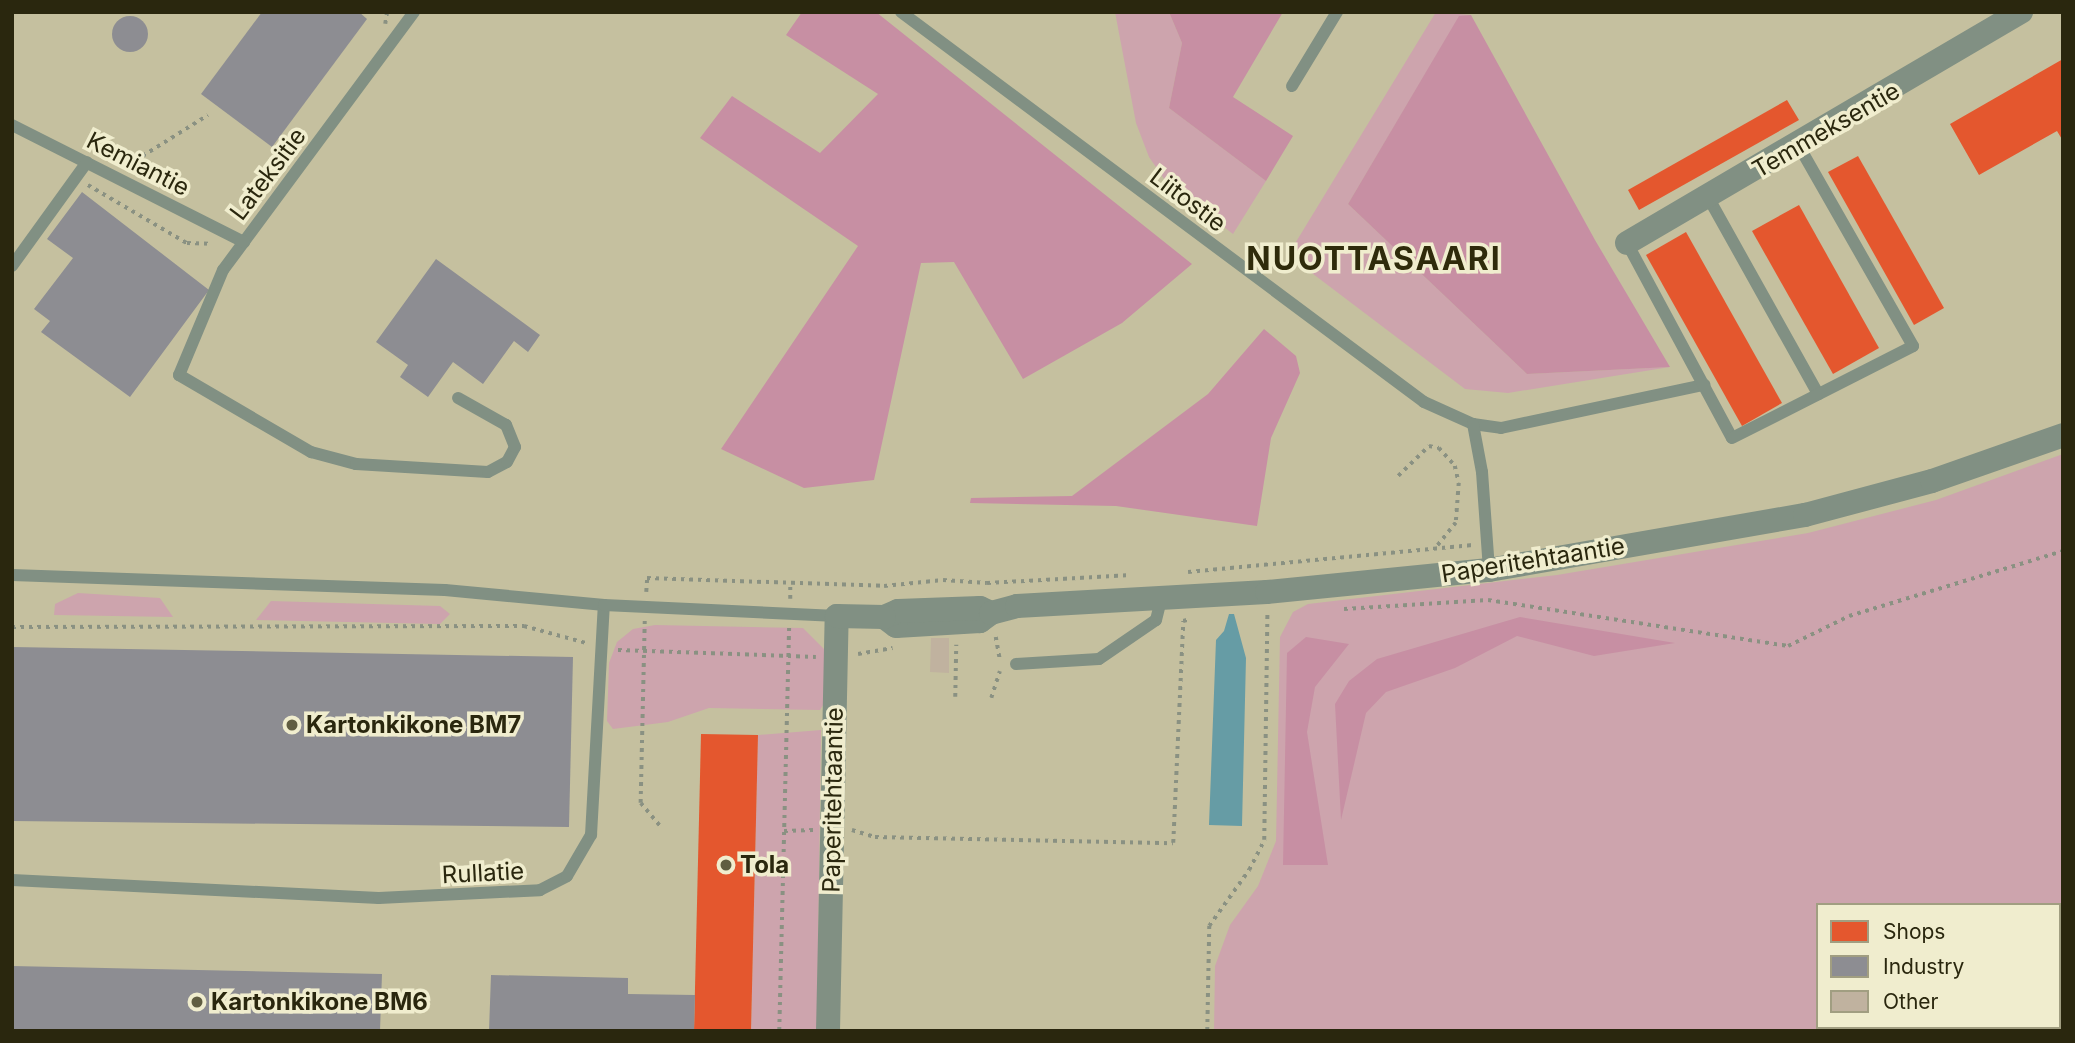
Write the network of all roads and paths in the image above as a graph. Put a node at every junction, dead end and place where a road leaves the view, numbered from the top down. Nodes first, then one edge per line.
1 (387, 12) edge
2 (901, 12) edge
3 (1337, 12) edge
4 (2021, 12) edge
5 (410, 14) edge
6 (383, 31) dead end
7 (1292, 86) dead end
8 (208, 114) dead end
9 (12, 125) edge
10 (1799, 146) junction
11 (87, 162) junction
12 (113, 175) junction
13 (74, 179) junction
14 (89, 185) junction
15 (1708, 197) junction
16 (230, 235) junction
17 (244, 242) junction
18 (1627, 243) joint
19 (12, 265) edge
20 (1704, 385) junction
21 (1818, 394) junction
22 (458, 398) dead end
23 (1473, 424) junction
24 (2063, 435) edge
25 (1398, 476) dead end
26 (1434, 549) dead end
27 (2063, 551) edge
28 (1489, 570) junction
29 (12, 575) edge
30 (790, 584) dead end
31 (1161, 600) junction
32 (604, 605) junction
33 (1267, 606) junction
34 (1342, 609) dead end
35 (789, 615) junction
36 (837, 616) junction
37 (1196, 617) dead end
38 (992, 622) junction
39 (12, 626) edge
40 (957, 633) dead end
41 (602, 647) junction
42 (896, 648) dead end
43 (788, 655) junction
44 (836, 658) junction
45 (1016, 664) dead end
46 (955, 697) dead end
47 (991, 698) dead end
48 (876, 837) dead end
49 (12, 880) edge
50 (779, 1031) edge
51 (828, 1031) edge
52 (1207, 1031) edge

1 - 6 path
2 - 23 lane, Liitostie
3 - 7 lane
4 - 10 street, Temmeksentie
5 - 17 lane, Lateksitie
8 - 12 path
9 - 11 lane, Kemiantie
10 - 15 street, Temmeksentie
10 - 21 lane
11 - 12 lane, Kemiantie
11 - 13 lane
12 - 14 path
12 - 16 lane, Kemiantie
13 - 14 path
13 - 19 lane
14 - 16 path
15 - 18 street, Temmeksentie
15 - 21 lane
16 - 17 lane, Kemiantie
17 - 22 lane, Lateksitie
18 - 20 lane
20 - 21 lane
20 - 23 lane, Liitostie
23 - 28 lane
24 - 28 street, Paperitehtaantie
25 - 26 path
27 - 34 path
28 - 33 street, Paperitehtaantie
29 - 32 lane
30 - 35 path
31 - 33 street, Paperitehtaantie
31 - 38 street, Paperitehtaantie
31 - 45 lane
32 - 35 lane
32 - 41 lane, Rullatie
33 - 52 path
35 - 36 lane
35 - 43 path
36 - 38 street, Paperitehtaantie
36 - 44 street, Paperitehtaantie
37 - 48 path
38 - 47 path
39 - 41 path
40 - 46 path
41 - 43 path
41 - 49 lane, Rullatie
42 - 44 path
43 - 44 path
43 - 50 path
44 - 51 street, Paperitehtaantie

